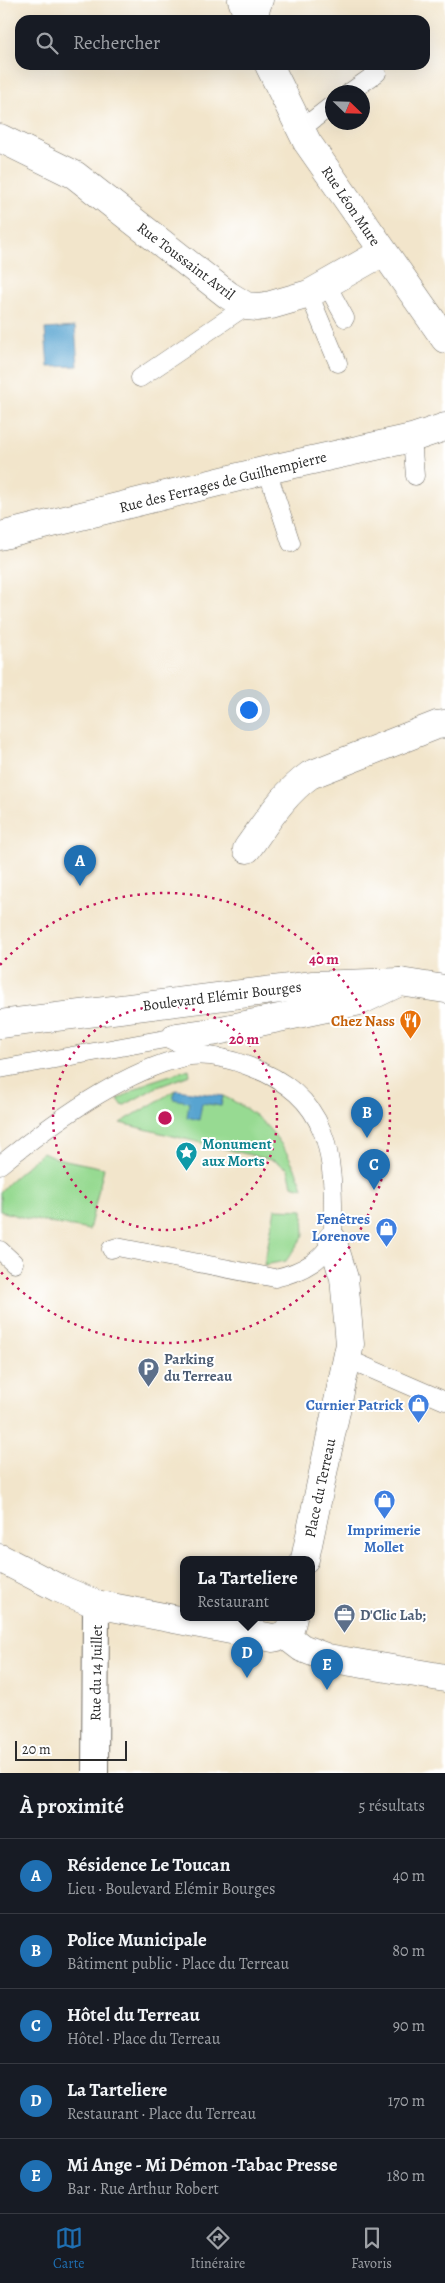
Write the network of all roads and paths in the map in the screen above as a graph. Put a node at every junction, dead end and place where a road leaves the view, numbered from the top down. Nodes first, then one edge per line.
1 (242, 0) edge
2 (264, 0) edge
3 (247, 15) edge
4 (259, 15) edge
5 (271, 70) edge
6 (377, 73) dead end
7 (360, 85) edge
8 (325, 110) edge
9 (300, 130) junction
10 (0, 138) edge
11 (383, 252) junction
12 (318, 289) junction
13 (246, 306) junction
14 (346, 318) dead end
15 (445, 340) edge
16 (338, 363) dead end
17 (140, 378) dead end
18 (445, 427) edge
19 (412, 438) junction
20 (268, 470) junction
21 (415, 476) dead end
22 (0, 536) edge
23 (291, 542) dead end
24 (445, 724) edge
25 (247, 849) dead end
26 (400, 982) junction
27 (445, 989) edge
28 (0, 1024) edge
29 (188, 1042) junction
30 (0, 1069) edge
31 (0, 1165) edge
32 (332, 1239) junction
33 (110, 1249) dead end
34 (0, 1250) edge
35 (14, 1263) dead end
36 (348, 1359) junction
37 (445, 1401) edge
38 (306, 1556) edge
39 (0, 1558) edge
40 (96, 1604) junction
41 (180, 1620) edge
42 (184, 1621) edge
43 (289, 1626) edge
44 (445, 1678) edge
45 (95, 1773) edge

1 - 3 street
2 - 4 lane
5 - 9 street, Rue Léon Mure
6 - 7 lane
8 - 9 lane
9 - 11 street, Rue Léon Mure
10 - 13 street, Rue Toussaint Avril
11 - 12 street, Rue Toussaint Avril
11 - 15 street, Rue Léon Mure
12 - 13 street, Rue Toussaint Avril
12 - 14 lane
12 - 16 lane
13 - 17 lane
18 - 19 street, Rue des Ferrages de Guilhempierre
19 - 20 street, Rue des Ferrages de Guilhempierre
19 - 21 lane
20 - 22 street, Rue des Ferrages de Guilhempierre
20 - 23 lane
24 - 25 street
26 - 27 street, Boulevard Elémir Bourges
26 - 28 street, Boulevard Elémir Bourges
26 - 29 street
29 - 30 lane
29 - 31 lane
29 - 32 lane
32 - 33 lane
32 - 36 street, Place du Terreau
34 - 35 lane
36 - 37 lane
36 - 38 street, Place du Terreau
39 - 40 street
40 - 41 street
40 - 45 street, Rue du 14 Juillet
42 - 43 street
43 - 44 street

